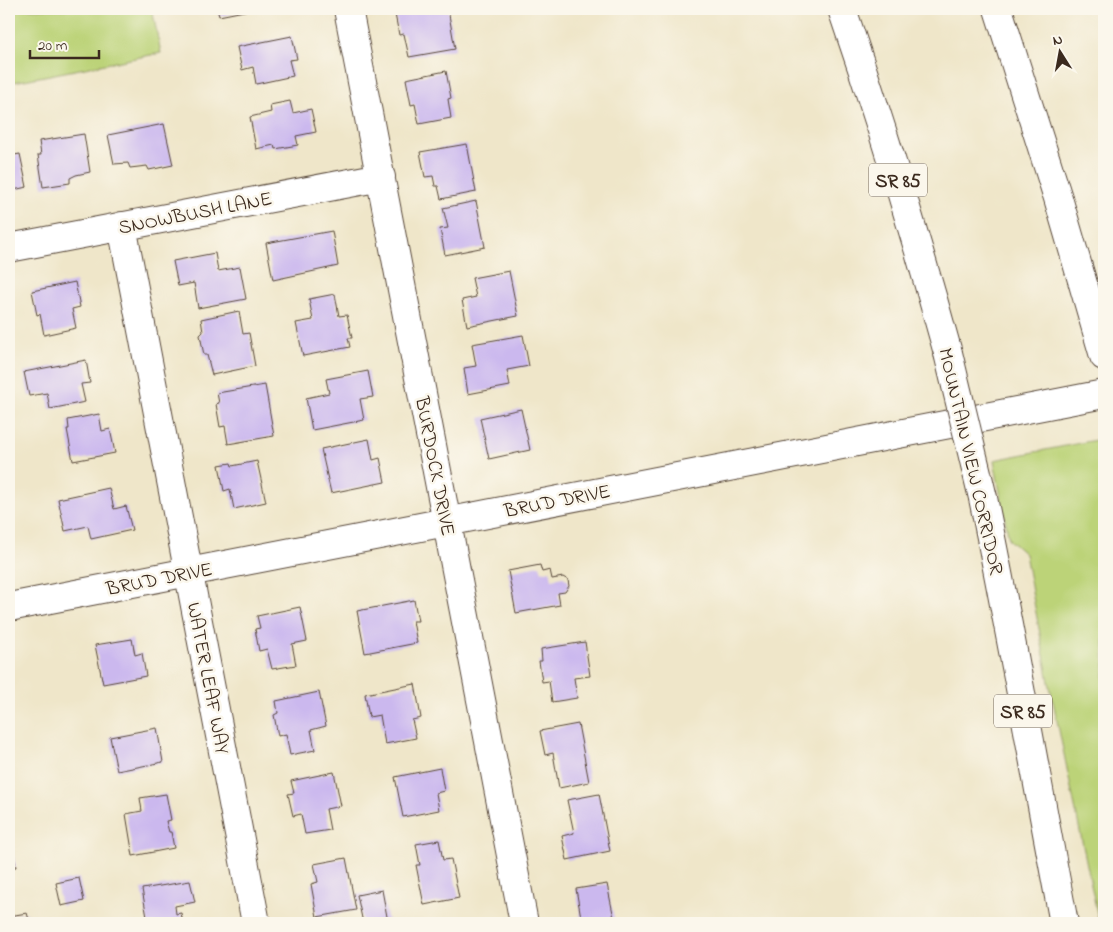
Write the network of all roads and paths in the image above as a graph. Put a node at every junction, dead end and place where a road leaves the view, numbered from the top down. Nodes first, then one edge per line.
1 (348, 9) edge
2 (823, 9) edge
3 (842, 9) edge
4 (998, 9) edge
5 (381, 177) junction
6 (122, 226) junction
7 (914, 231) junction
8 (9, 248) edge
9 (1104, 356) edge
10 (1104, 394) edge
11 (446, 522) junction
12 (188, 572) junction
13 (9, 607) edge
14 (256, 923) edge
15 (524, 923) edge
16 (1064, 923) edge

1 - 5 main road, BURDOCK DRIVE
2 - 7 main road
3 - 7 main road, MOUNTAIN VIEW CORRIDOR / SR 85
4 - 9 main road
5 - 6 main road, SNOWBUSH LANE
5 - 11 main road, BURDOCK DRIVE
6 - 8 main road, SNOWBUSH LANE
6 - 12 main road, WATER LEAF WAY
7 - 16 main road, MOUNTAIN VIEW CORRIDOR / SR 85, bridge
10 - 11 main road, BRUD DRIVE
11 - 12 main road, BRUD DRIVE
11 - 15 main road, BURDOCK DRIVE
12 - 13 main road, BRUD DRIVE
12 - 14 main road, WATER LEAF WAY

